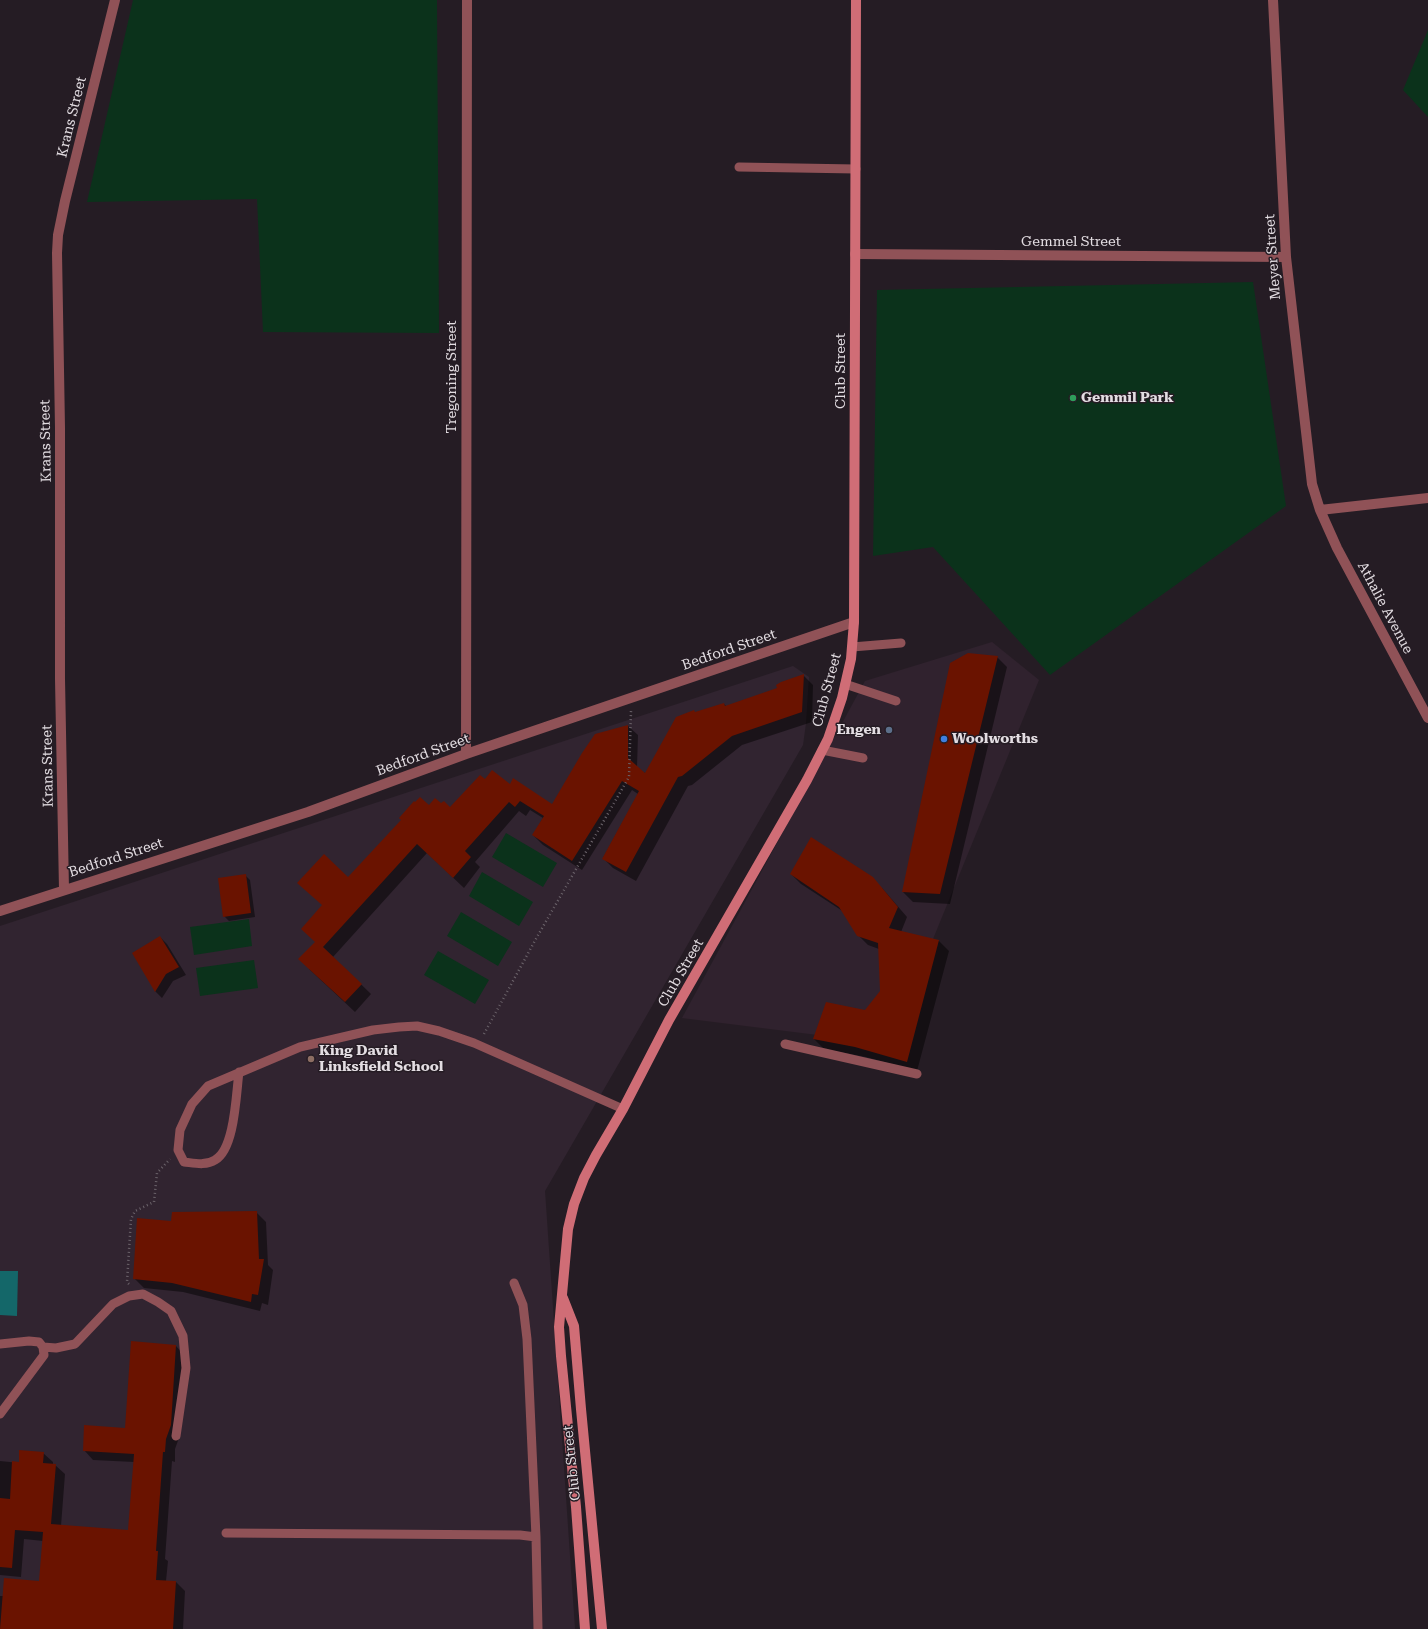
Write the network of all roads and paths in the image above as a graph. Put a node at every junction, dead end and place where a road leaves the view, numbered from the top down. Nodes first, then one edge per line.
1 (116, 0) edge
2 (467, 0) edge
3 (856, 0) edge
4 (1273, 0) edge
5 (739, 168) dead end
6 (856, 169) junction
7 (855, 254) junction
8 (1286, 257) junction
9 (1428, 498) edge
10 (1320, 510) junction
11 (854, 622) junction
12 (901, 642) dead end
13 (852, 647) junction
14 (845, 684) junction
15 (632, 698) junction
16 (896, 701) dead end
17 (1428, 718) edge
18 (822, 750) junction
19 (466, 754) junction
20 (864, 758) dead end
21 (64, 890) junction
22 (0, 911) edge
23 (785, 1044) dead end
24 (478, 1045) junction
25 (239, 1072) junction
26 (917, 1074) dead end
27 (623, 1108) junction
28 (178, 1150) junction
29 (514, 1282) dead end
30 (143, 1294) junction
31 (562, 1296) junction
32 (0, 1344) edge
33 (43, 1347) junction
34 (0, 1414) edge
35 (176, 1436) dead end
36 (226, 1533) dead end
37 (536, 1537) junction
38 (538, 1629) edge
39 (585, 1629) edge
40 (602, 1629) edge

1 - 21 street, Krans Street
2 - 19 street, Tregoning Street
3 - 6 main road, Club Street
4 - 8 street, Meyer Street
5 - 6 lane
6 - 7 main road, Club Street
7 - 8 street, Gemmel Street
7 - 11 main road, Club Street
8 - 10 street, Meyer Street
9 - 10 street
10 - 17 street, Athalie Avenue
11 - 13 main road, Club Street
11 - 15 street, Bedford Street
12 - 13 lane
13 - 14 main road, Club Street
14 - 16 lane
14 - 18 main road, Club Street
15 - 19 street, Bedford Street
15 - 24 path
18 - 20 lane
18 - 27 main road, Club Street
19 - 21 street, Bedford Street
21 - 22 street, Bedford Street
23 - 26 lane
24 - 25 lane
24 - 27 lane
25 - 28 lane
25 - 28 lane
27 - 31 main road, Club Street
28 - 30 path
29 - 37 lane
30 - 33 lane
30 - 35 lane
31 - 39 main road, Club Street
31 - 40 main road, Club Street
32 - 33 lane
33 - 34 lane
36 - 37 lane
37 - 38 lane

